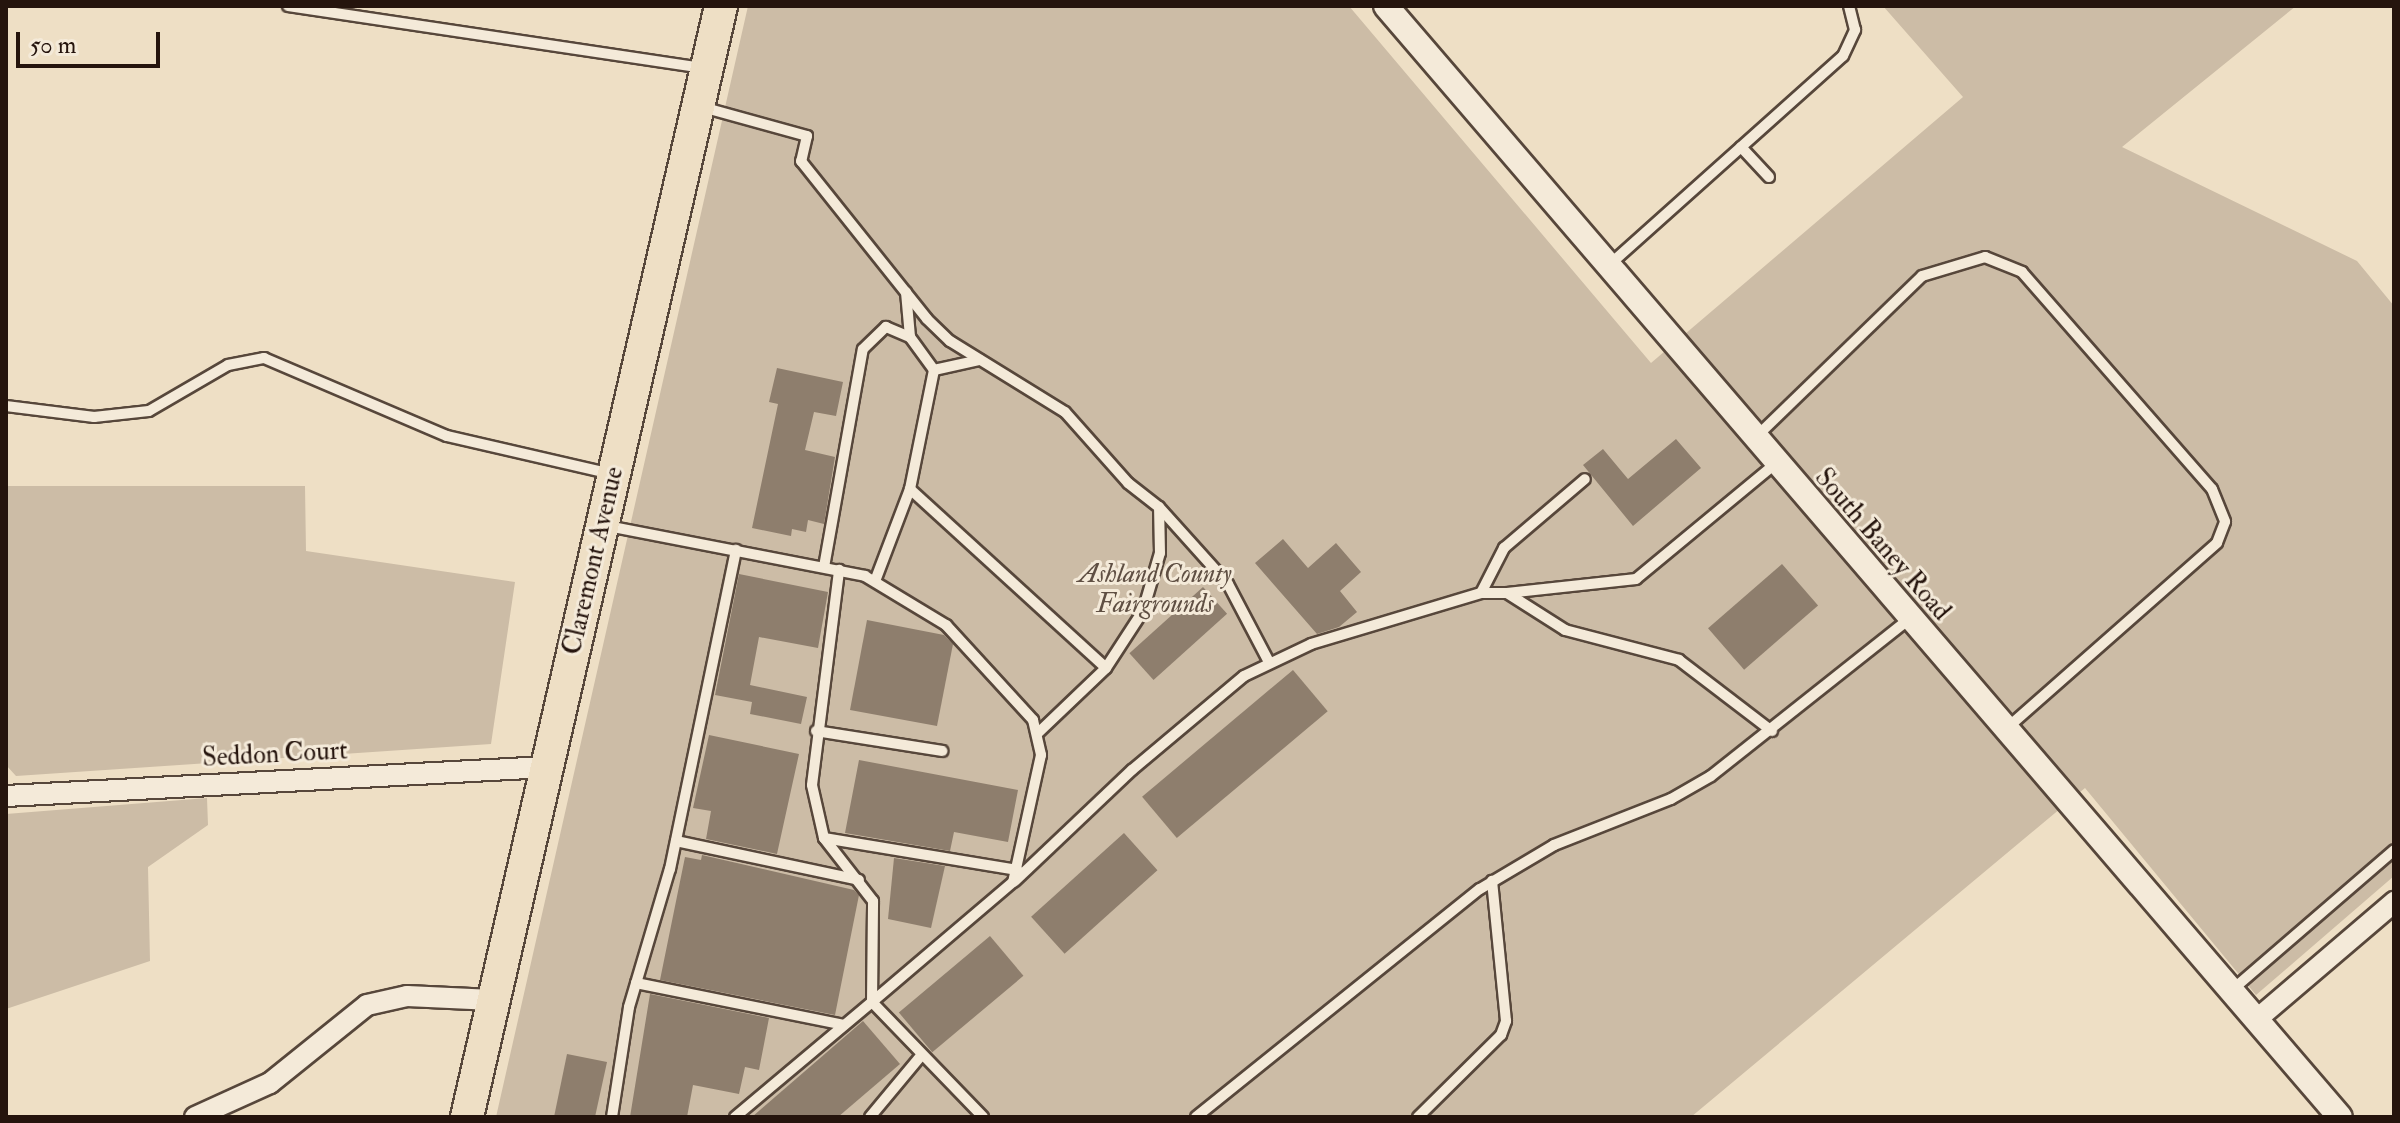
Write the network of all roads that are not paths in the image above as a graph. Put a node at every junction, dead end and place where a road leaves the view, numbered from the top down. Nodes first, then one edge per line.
1 (288, 6) edge
2 (721, 6) edge
3 (1386, 6) edge
4 (1849, 6) edge
5 (707, 68) junction
6 (697, 106) junction
7 (1741, 147) junction
8 (1769, 177) dead end
9 (1608, 266) junction
10 (905, 290) junction
11 (910, 337) junction
12 (982, 360) junction
13 (934, 370) junction
14 (6, 406) edge
15 (1754, 439) junction
16 (1775, 464) junction
17 (613, 475) junction
18 (1585, 479) dead end
19 (910, 489) junction
20 (1159, 507) junction
21 (602, 525) junction
22 (736, 550) junction
23 (824, 567) junction
24 (839, 570) junction
25 (875, 581) junction
26 (1481, 593) junction
27 (1507, 593) junction
28 (1909, 619) junction
29 (1269, 662) junction
30 (1106, 668) junction
31 (2004, 730) junction
32 (816, 731) junction
33 (1772, 731) junction
34 (1038, 733) junction
35 (942, 751) dead end
36 (546, 767) junction
37 (6, 796) edge
38 (824, 838) junction
39 (676, 841) junction
40 (2394, 850) edge
41 (1017, 870) junction
42 (859, 880) junction
43 (1492, 881) junction
44 (1013, 882) junction
45 (2394, 902) edge
46 (636, 983) junction
47 (2231, 991) junction
48 (493, 1000) junction
49 (872, 1002) junction
50 (2256, 1020) junction
51 (844, 1025) junction
52 (920, 1057) junction
53 (195, 1117) edge
54 (467, 1117) edge
55 (612, 1117) edge
56 (735, 1117) edge
57 (870, 1117) edge
58 (983, 1117) edge
59 (1196, 1117) edge
60 (1418, 1117) edge
61 (2340, 1117) edge

1 - 5 lane
2 - 5 main road, Claremont Avenue
3 - 9 street, South Baney Road
4 - 7 lane
5 - 6 main road, Claremont Avenue
6 - 10 lane
6 - 17 main road, Claremont Avenue
7 - 8 lane
7 - 9 lane
9 - 15 street, South Baney Road
10 - 11 lane
10 - 12 lane
11 - 13 lane
11 - 23 lane
12 - 13 lane
12 - 20 lane
13 - 19 lane
14 - 17 lane
15 - 16 street, South Baney Road
15 - 31 lane
16 - 27 lane
16 - 28 street, South Baney Road
17 - 21 main road, Claremont Avenue
18 - 26 lane
19 - 25 lane
19 - 30 lane
20 - 29 lane
20 - 30 lane
21 - 22 lane
21 - 36 main road, Claremont Avenue
22 - 23 lane
22 - 39 lane
23 - 24 lane
24 - 25 lane
24 - 32 lane
25 - 34 lane
26 - 27 lane
26 - 29 lane
27 - 33 lane
28 - 31 street, South Baney Road
28 - 33 lane
29 - 44 lane
30 - 34 lane
31 - 47 street, South Baney Road
32 - 35 lane
32 - 38 lane
33 - 43 lane
34 - 41 lane
36 - 37 street, Seddon Court
36 - 48 main road, Claremont Avenue
38 - 41 lane
38 - 42 lane
39 - 42 lane
39 - 46 lane
40 - 47 lane
41 - 44 lane
42 - 49 lane
43 - 59 lane
43 - 60 lane
44 - 49 lane
45 - 50 street
46 - 51 lane
46 - 55 lane
47 - 50 street, South Baney Road
48 - 53 street
48 - 54 main road, Claremont Avenue
49 - 51 lane
49 - 52 lane
50 - 61 street, South Baney Road
51 - 56 lane
52 - 57 lane
52 - 58 lane

